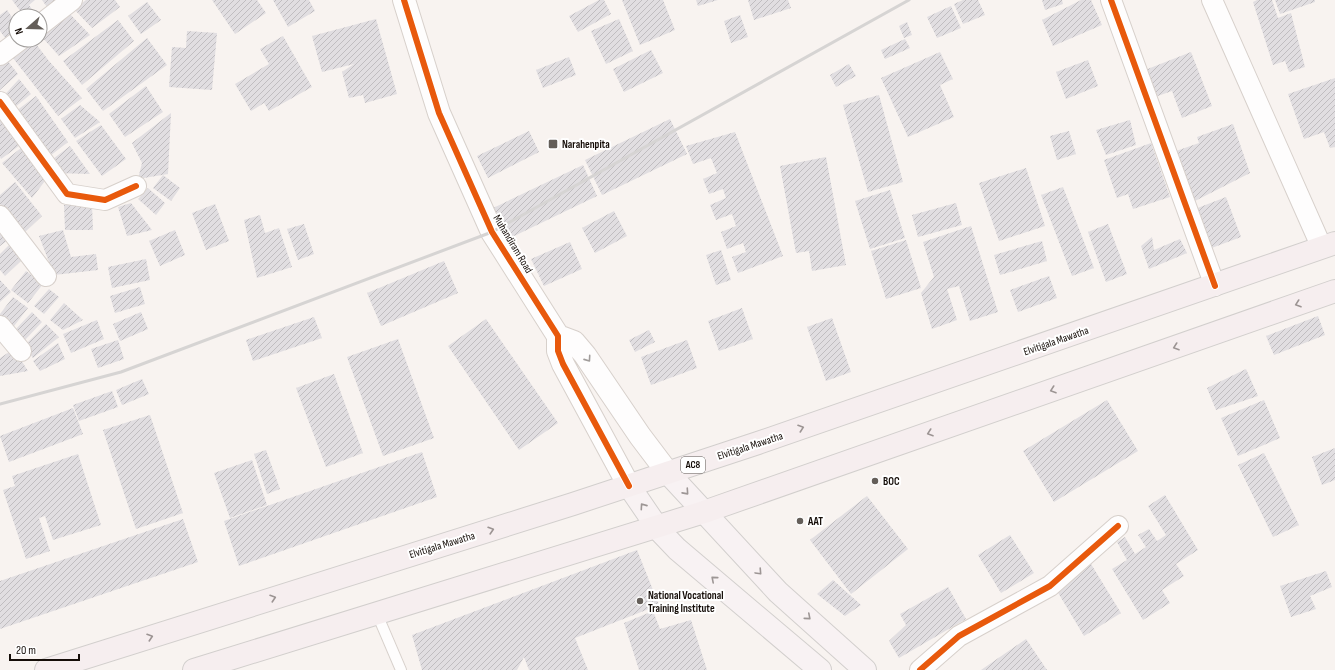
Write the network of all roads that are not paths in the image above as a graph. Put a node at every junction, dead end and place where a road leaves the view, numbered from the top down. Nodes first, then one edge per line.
1 (72, 0) edge
2 (404, 0) edge
3 (1111, 0) edge
4 (1212, 0) edge
5 (48, 19) edge
6 (9, 48) edge
7 (0, 55) edge
8 (0, 102) edge
9 (136, 186) dead end
10 (0, 216) edge
11 (1329, 246) edge
12 (46, 276) dead end
13 (1215, 286) junction
14 (1335, 291) edge
15 (0, 326) edge
16 (558, 336) junction
17 (21, 351) dead end
18 (668, 473) junction
19 (628, 486) junction
20 (704, 512) junction
21 (1118, 526) dead end
22 (657, 527) junction
23 (377, 614) junction
24 (858, 667) edge
25 (46, 670) edge
26 (194, 670) edge
27 (401, 670) edge
28 (820, 670) edge
29 (920, 670) edge

1 - 5 street
2 - 16 street, Muhandiram Road
3 - 13 street
4 - 11 street
6 - 7 street
8 - 9 street
10 - 12 street
11 - 13 highway, Elvitigala Mawatha / AC8
18 -> 13 highway, Elvitigala Mawatha / AC8
14 -> 20 highway
15 - 17 street
16 -> 18 street
16 - 19 street, Muhandiram Road
18 - 19 highway, Elvitigala Mawatha / AC8
18 -> 20 main road
22 -> 19 main road
25 -> 19 highway, Elvitigala Mawatha / AC8
20 - 22 highway
20 -> 24 main road
21 - 29 street
22 - 23 highway
28 -> 22 main road
23 - 26 highway
23 - 27 lane

